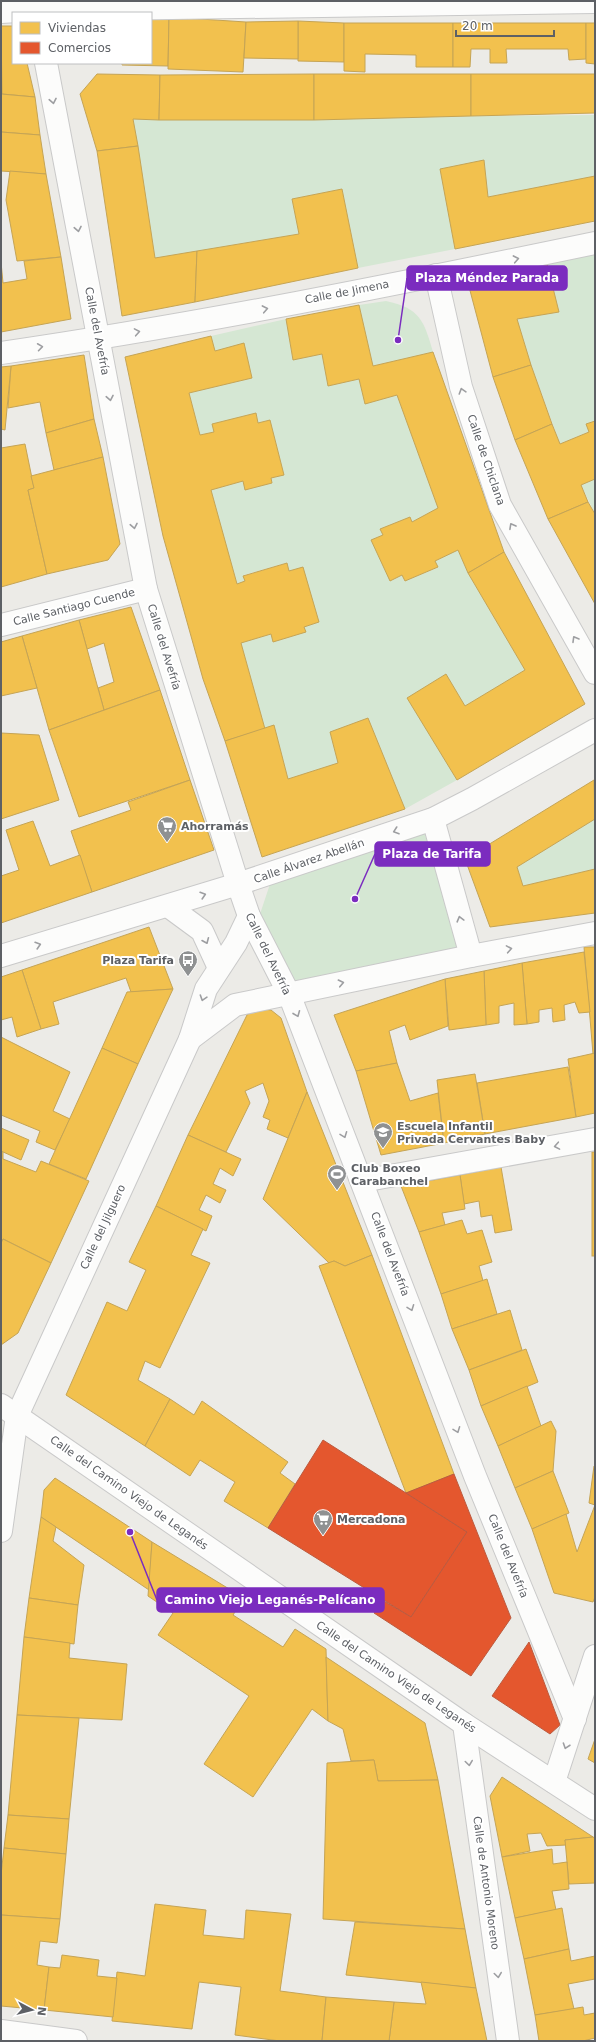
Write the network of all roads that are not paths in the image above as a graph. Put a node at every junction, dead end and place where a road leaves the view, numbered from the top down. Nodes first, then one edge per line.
1 (595, 2) edge
2 (35, 8) edge
3 (1, 12) edge
4 (46, 64) edge
5 (595, 243) edge
6 (436, 275) junction
7 (99, 339) junction
8 (1, 353) edge
9 (146, 589) junction
10 (1, 625) edge
11 (595, 673) edge
12 (595, 730) edge
13 (433, 819) junction
14 (238, 884) junction
15 (168, 906) junction
16 (249, 916) junction
17 (595, 933) edge
18 (1, 956) edge
19 (471, 956) junction
20 (219, 968) junction
21 (289, 994) junction
22 (190, 1039) junction
23 (595, 1139) edge
24 (362, 1181) junction
25 (9, 1410) edge
26 (1, 1531) edge
27 (595, 1656) edge
28 (575, 1719) junction
29 (464, 1724) junction
30 (554, 1782) junction
31 (595, 1809) edge
32 (1, 2031) edge
33 (76, 2041) edge
34 (508, 2041) edge

1 - 2 street
2 - 3 street
4 -> 7 street, Calle del Avefría
6 -> 5 street, Calle de Jimena
7 -> 6 street, Calle de Jimena
11 -> 6 street, Calle de Chiclana
8 -> 7 street, Calle de Jimena
7 -> 9 street, Calle del Avefría
9 - 10 street, Calle Santiago Cuende
9 - 14 street, Calle del Avefría
12 - 13 street, Calle Álvarez Abellán
13 -> 14 street, Calle Álvarez Abellán
19 -> 13 street
15 -> 14 street, Calle Álvarez Abellán
14 - 16 street, Calle del Avefría
18 -> 15 street, Calle Álvarez Abellán
15 -> 20 street
16 - 20 street, Calle del Jilguero
16 - 21 street, Calle del Avefría
19 -> 17 street, Calle del Jilguero
21 -> 19 street, Calle del Jilguero
20 -> 22 street, Calle del Jilguero
21 - 22 street, Calle del Jilguero
21 -> 24 street, Calle del Avefría
22 - 25 street, Calle del Jilguero
23 -> 24 street
24 -> 28 street, Calle del Avefría
25 - 26 street, Calle del Jilguero
25 - 29 street, Calle del Camino Viejo de Leganés
27 - 28 street
28 -> 30 street
29 - 30 street, Calle del Camino Viejo de Leganés
29 -> 34 street, Calle de Antonio Moreno
30 - 31 street, Calle del Camino Viejo de Leganés
32 - 33 street

